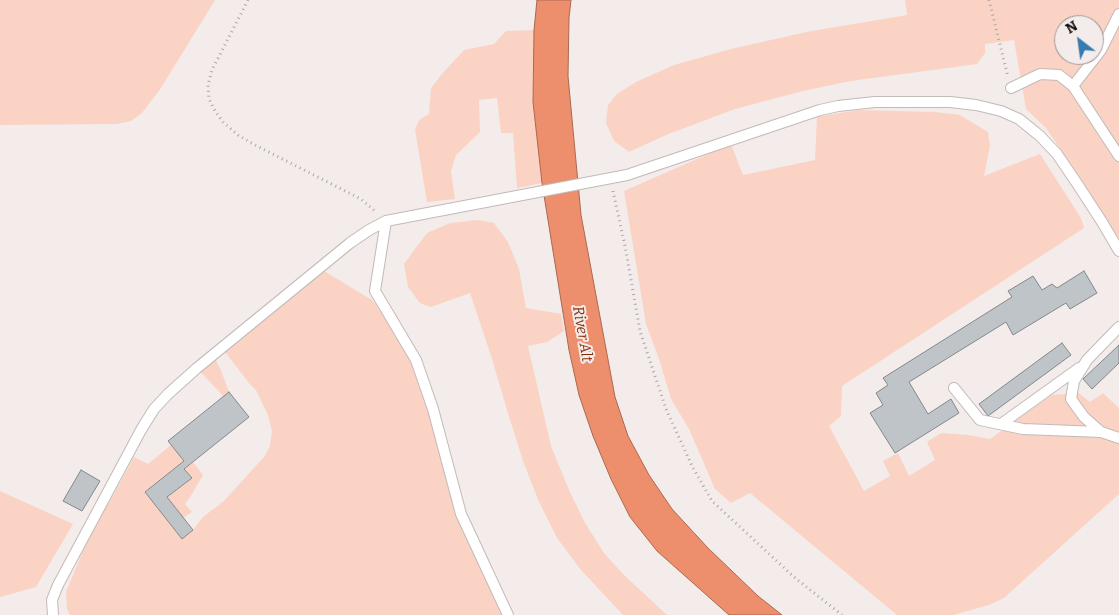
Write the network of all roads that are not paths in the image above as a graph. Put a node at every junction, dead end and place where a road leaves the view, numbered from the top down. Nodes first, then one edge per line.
1 (1119, 14) edge
2 (1073, 86) junction
3 (1011, 88) road end
4 (1119, 156) edge
5 (386, 221) junction
6 (1119, 251) edge
7 (1119, 327) edge
8 (1084, 365) junction
9 (954, 388) dead end
10 (1001, 424) junction
11 (1101, 432) junction
12 (1119, 438) edge
13 (53, 615) edge
14 (508, 615) edge

1 - 2 lane
2 - 3 lane
2 - 4 lane
5 - 6 lane
5 - 13 lane
5 - 14 lane
7 - 8 lane
8 - 10 lane
8 - 11 lane
9 - 10 lane
10 - 11 lane
11 - 12 lane

